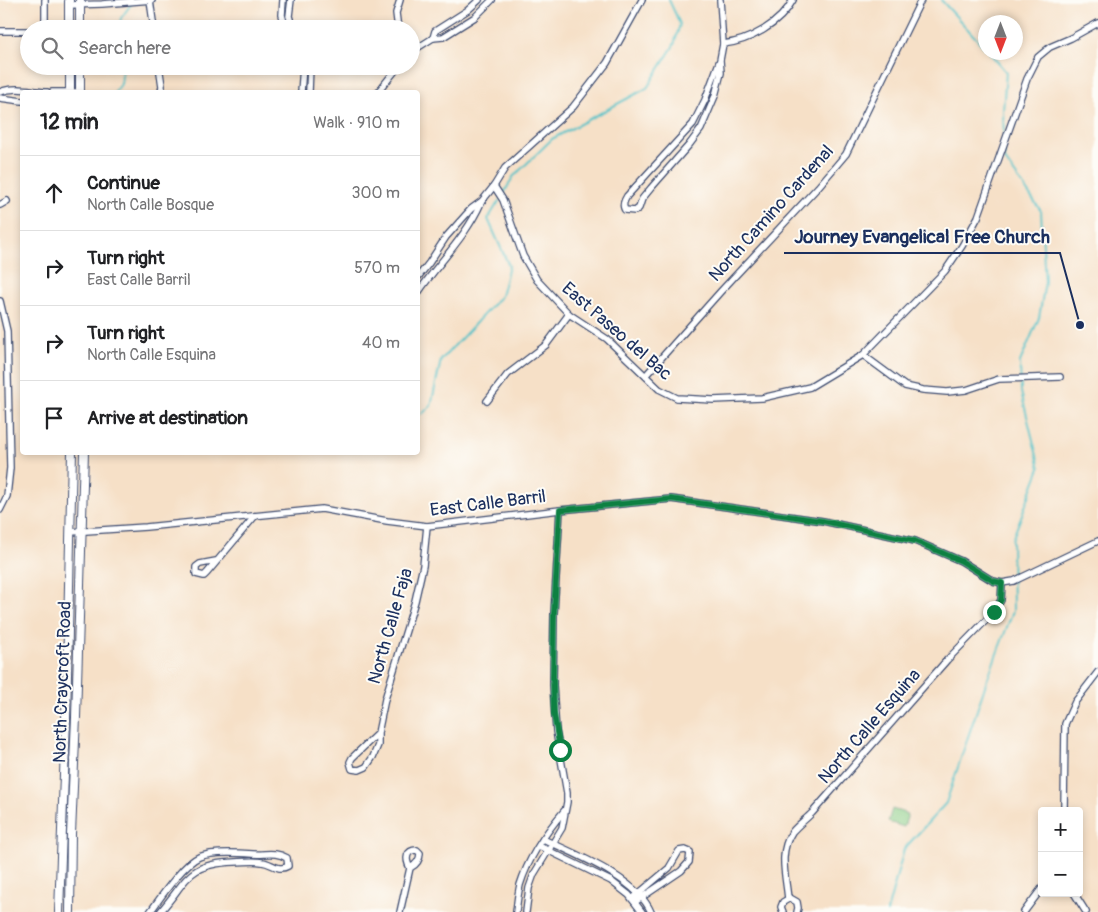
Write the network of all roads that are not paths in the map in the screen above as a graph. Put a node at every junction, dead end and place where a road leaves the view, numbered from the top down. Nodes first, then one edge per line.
1 (45, 0) edge
2 (151, 0) edge
3 (284, 0) edge
4 (291, 0) edge
5 (400, 0) edge
6 (479, 0) edge
7 (492, 0) edge
8 (642, 0) edge
9 (720, 0) edge
10 (793, 0) edge
11 (921, 0) edge
12 (80, 2) edge
13 (69, 3) edge
14 (45, 20) edge
15 (69, 20) edge
16 (80, 20) edge
17 (153, 20) edge
18 (283, 20) edge
19 (290, 20) edge
20 (397, 20) edge
21 (1098, 23) edge
22 (0, 31) edge
23 (20, 31) edge
24 (433, 38) junction
25 (723, 44) junction
26 (420, 46) edge
27 (720, 60) junction
28 (70, 75) edge
29 (80, 75) edge
30 (160, 75) edge
31 (302, 75) edge
32 (310, 75) edge
33 (392, 75) edge
34 (35, 90) edge
35 (70, 90) edge
36 (80, 90) edge
37 (161, 90) edge
38 (301, 90) edge
39 (309, 90) edge
40 (380, 90) edge
41 (0, 92) edge
42 (0, 98) edge
43 (20, 100) edge
44 (494, 186) junction
45 (7, 201) dead end
46 (482, 201) junction
47 (0, 205) edge
48 (420, 274) edge
49 (420, 290) edge
50 (0, 301) edge
51 (569, 314) junction
52 (863, 354) junction
53 (646, 375) junction
54 (1060, 377) dead end
55 (487, 401) dead end
56 (72, 455) edge
57 (84, 455) edge
58 (0, 510) edge
59 (560, 510) junction
60 (255, 516) junction
61 (427, 526) junction
62 (71, 532) junction
63 (82, 532) junction
64 (1098, 541) edge
65 (216, 561) dead end
66 (1002, 583) junction
67 (1098, 672) edge
68 (378, 733) junction
69 (1064, 807) edge
70 (566, 809) junction
71 (543, 839) junction
72 (552, 844) junction
73 (539, 846) junction
74 (548, 851) junction
75 (410, 868) dead end
76 (1038, 893) edge
77 (640, 896) junction
78 (1077, 897) edge
79 (788, 898) junction
80 (633, 900) junction
81 (59, 912) edge
82 (70, 912) edge
83 (150, 912) edge
84 (160, 912) edge
85 (400, 912) edge
86 (516, 912) edge
87 (526, 912) edge
88 (642, 912) edge
89 (651, 912) edge
90 (783, 912) edge
91 (797, 912) edge
92 (1024, 912) edge
93 (1086, 912) edge

1 - 14 street
2 - 12 street
2 - 17 street
3 - 18 street
4 - 19 street
5 - 20 street
6 - 24 street
7 - 24 street
8 - 44 street
9 - 25 street
10 - 25 street
11 - 53 street, North Camino Cardenal
12 - 13 street
12 - 16 main road
13 - 15 main road
21 - 52 street, East Paseo del Bac
22 - 23 street
24 - 26 street
25 - 27 street
27 - 27 street
28 - 35 main road
29 - 36 main road
30 - 37 street
31 - 38 street
32 - 39 street
33 - 40 street
34 - 41 street
42 - 43 street
44 - 46 street
44 - 51 street, East Paseo del Bac
45 - 47 street
46 - 48 street
46 - 49 street
50 - 58 street
51 - 53 street, East Paseo del Bac
51 - 55 street
52 - 53 street, East Paseo del Bac
52 - 54 street
56 - 62 main road, North Craycroft Road
57 - 63 main road, North Craycroft Road
59 - 61 street, East Calle Barril
59 - 66 street, East Calle Barril
59 - 70 street
60 - 61 street, East Calle Barril
60 - 63 street, East Calle Barril
60 - 65 street
61 - 68 street, North Calle Faja
62 - 63 street, East Calle Barril
62 - 81 main road, North Craycroft Road
63 - 82 main road, North Craycroft Road
64 - 66 street
66 - 79 street, North Calle Esquina
67 - 69 street
68 - 68 street, North Calle Faja
70 - 71 street
70 - 72 street
71 - 72 street
71 - 73 street
72 - 74 street
72 - 77 street
73 - 74 street
73 - 86 street
74 - 80 street
74 - 87 street
75 - 85 street
76 - 92 street
77 - 77 street
77 - 80 street
77 - 89 street
78 - 93 street
79 - 90 street, North Calle Esquina
79 - 91 street, North Calle Esquina
80 - 88 street
83 - 84 street

